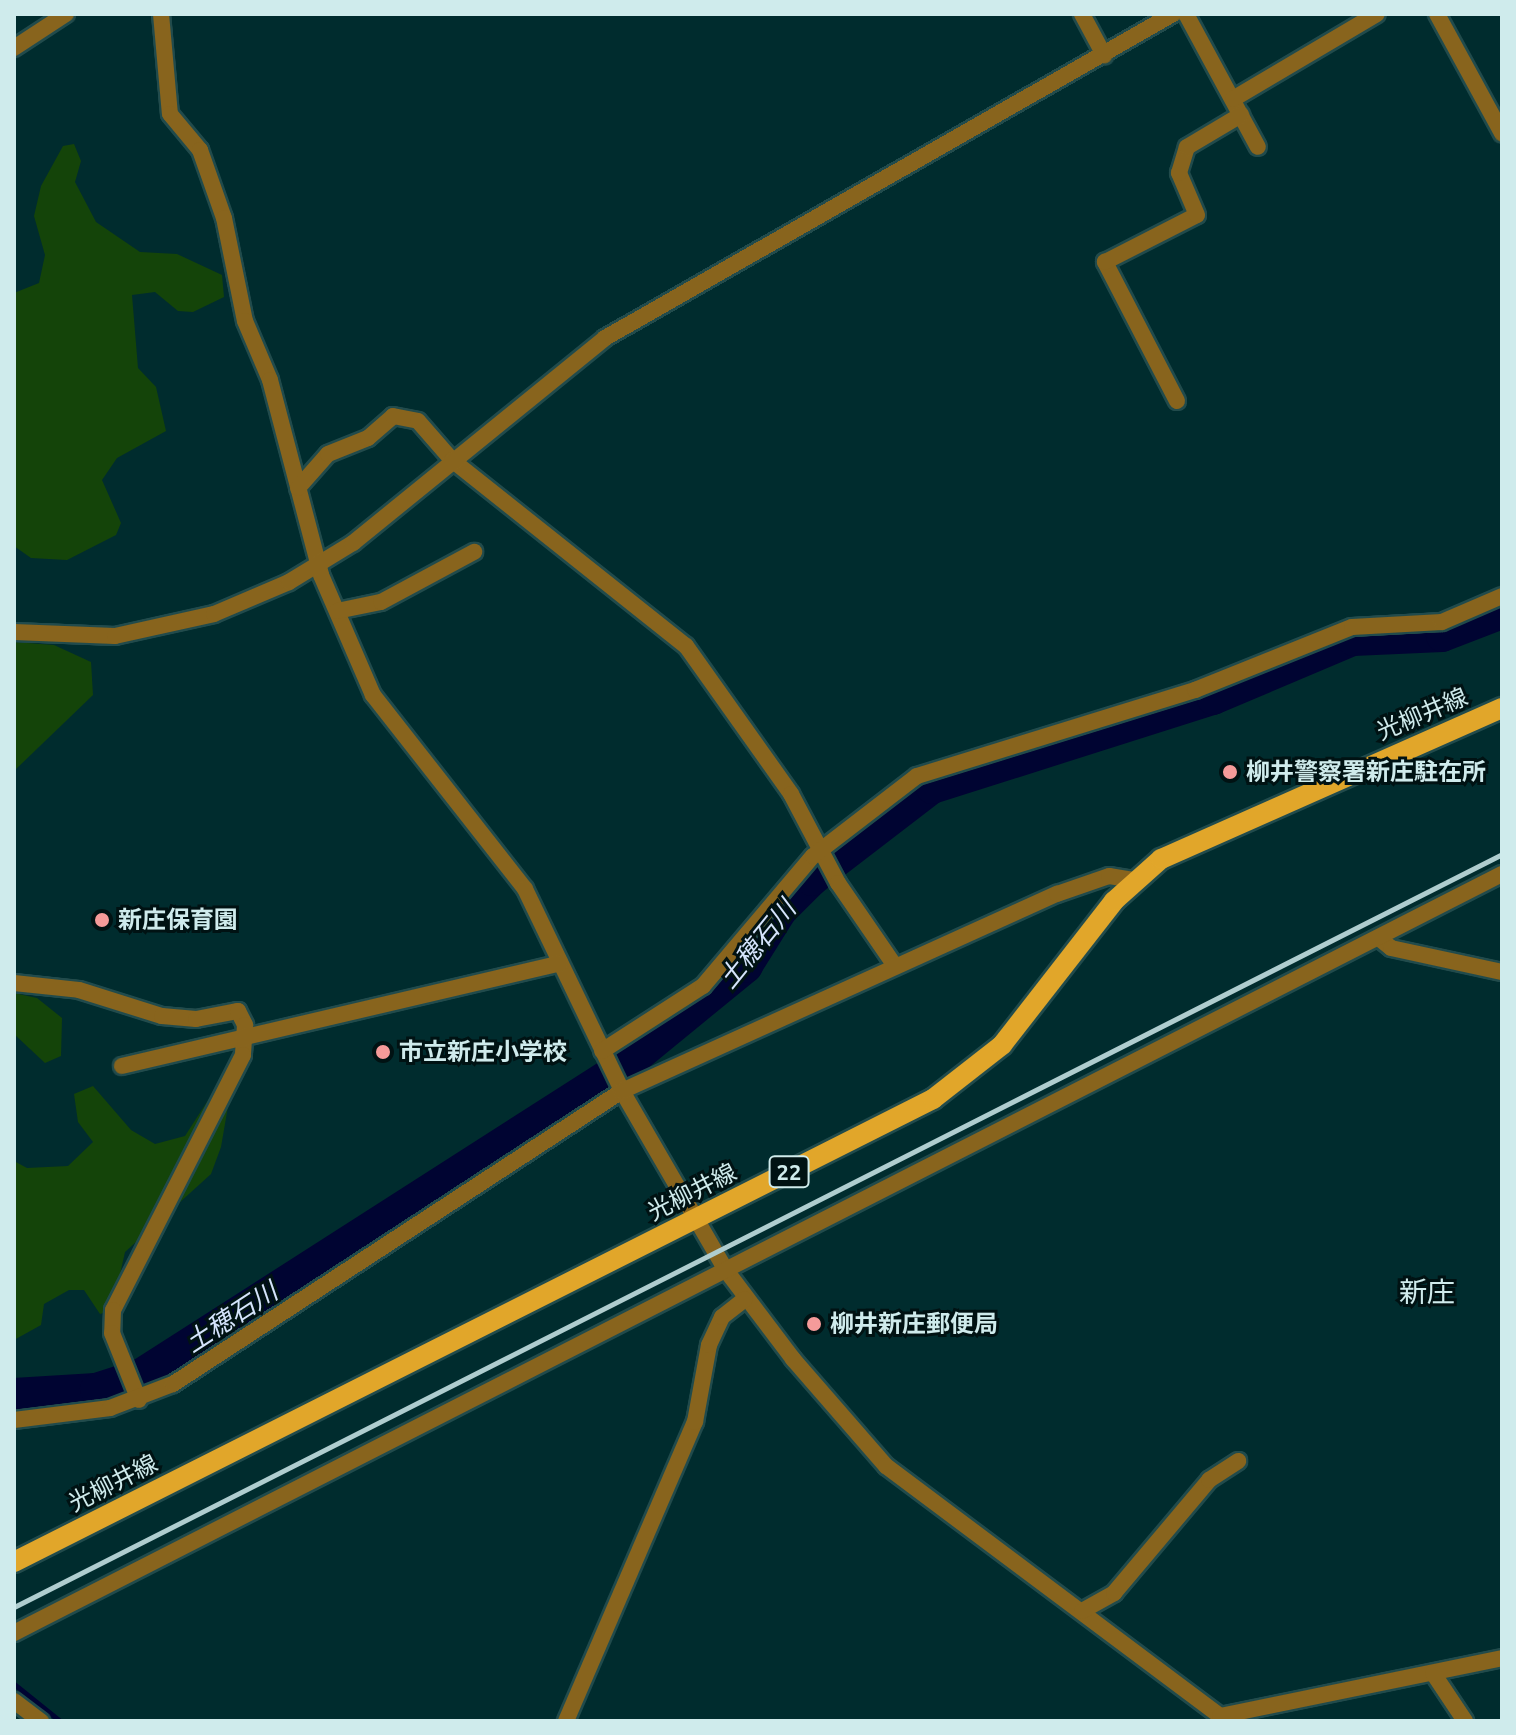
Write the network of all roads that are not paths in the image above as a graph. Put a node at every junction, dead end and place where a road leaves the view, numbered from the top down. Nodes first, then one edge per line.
1 (66, 14) edge
2 (161, 14) edge
3 (1082, 14) edge
4 (1173, 14) edge
5 (1186, 14) edge
6 (1377, 14) edge
7 (1437, 14) edge
8 (14, 48) edge
9 (1104, 55) junction
10 (1233, 99) junction
11 (1241, 115) junction
12 (1502, 133) edge
13 (1258, 147) dead end
14 (1177, 401) dead end
15 (452, 460) junction
16 (298, 488) junction
17 (474, 552) dead end
18 (318, 565) junction
19 (1502, 596) edge
20 (337, 611) junction
21 (14, 632) edge
22 (1502, 708) edge
23 (820, 854) junction
24 (1502, 874) edge
25 (1135, 880) junction
26 (1380, 939) junction
27 (560, 963) junction
28 (895, 966) junction
29 (1502, 972) edge
30 (14, 983) edge
31 (248, 1037) junction
32 (605, 1056) junction
33 (122, 1066) dead end
34 (621, 1088) junction
35 (698, 1217) junction
36 (725, 1269) junction
37 (745, 1299) junction
38 (139, 1400) junction
39 (14, 1420) edge
40 (1238, 1461) dead end
41 (14, 1562) edge
42 (1082, 1611) junction
43 (14, 1633) edge
44 (1502, 1658) edge
45 (1433, 1673) junction
46 (14, 1701) edge
47 (1219, 1718) edge
48 (41, 1721) edge
49 (566, 1721) edge
50 (1465, 1721) edge

1 - 8 street
2 - 16 street
3 - 9 street
4 - 9 street
5 - 10 street
6 - 10 street
7 - 12 street
9 - 15 street
10 - 11 street
11 - 13 street
11 - 14 street
15 - 16 street
15 - 18 street
15 - 23 street
16 - 18 street
17 - 20 street
18 - 20 street
18 - 21 street
19 - 23 street
20 - 27 street
22 - 25 main road, 光柳井線 / 22
23 - 28 street
23 - 32 street
24 - 26 street
25 - 28 street
25 - 35 main road, 光柳井線 / 22
26 - 29 street
26 - 36 street
27 - 31 street
27 - 32 street
28 - 34 street
30 - 31 street
31 - 33 street
31 - 38 street
32 - 34 street
34 - 35 street
34 - 38 street
35 - 36 street
35 - 41 main road, 光柳井線 / 22
36 - 37 street
36 - 43 street
37 - 42 street
37 - 49 street
38 - 39 street
40 - 42 street
42 - 47 street
44 - 45 street
45 - 47 street
45 - 50 street
46 - 48 street

